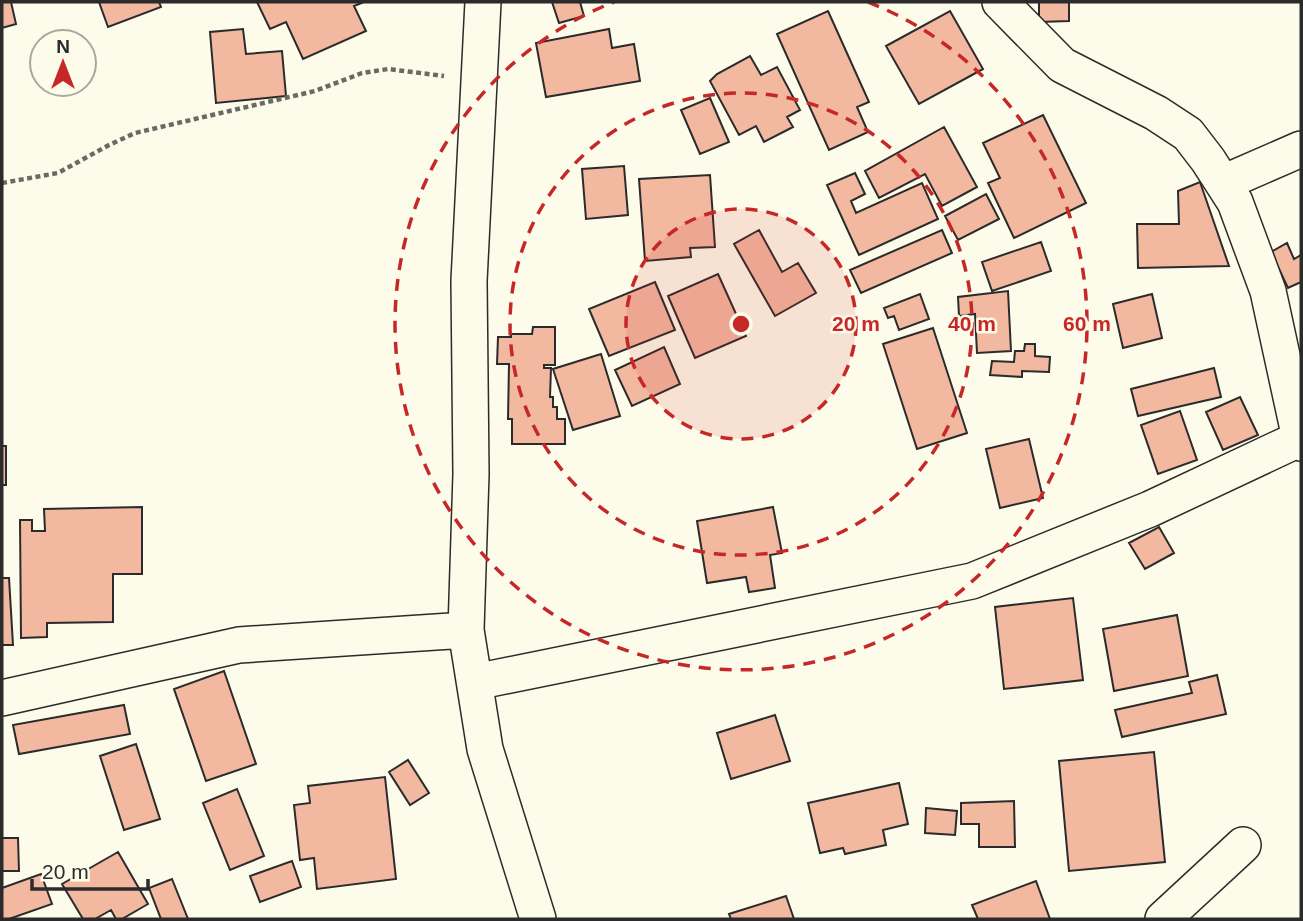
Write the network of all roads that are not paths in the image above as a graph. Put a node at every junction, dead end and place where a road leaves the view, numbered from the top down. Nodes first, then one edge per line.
1 (483, 2) edge
2 (1000, 2) edge
3 (1301, 149) edge
4 (1223, 183) junction
5 (1300, 441) edge
6 (466, 630) junction
7 (475, 682) junction
8 (2, 698) edge
9 (1243, 845) dead end
10 (537, 919) edge
11 (1163, 919) edge

1 - 6 street
2 - 4 street
3 - 4 street
4 - 5 street
5 - 7 street
6 - 7 street
6 - 8 street
7 - 10 street
9 - 11 street

